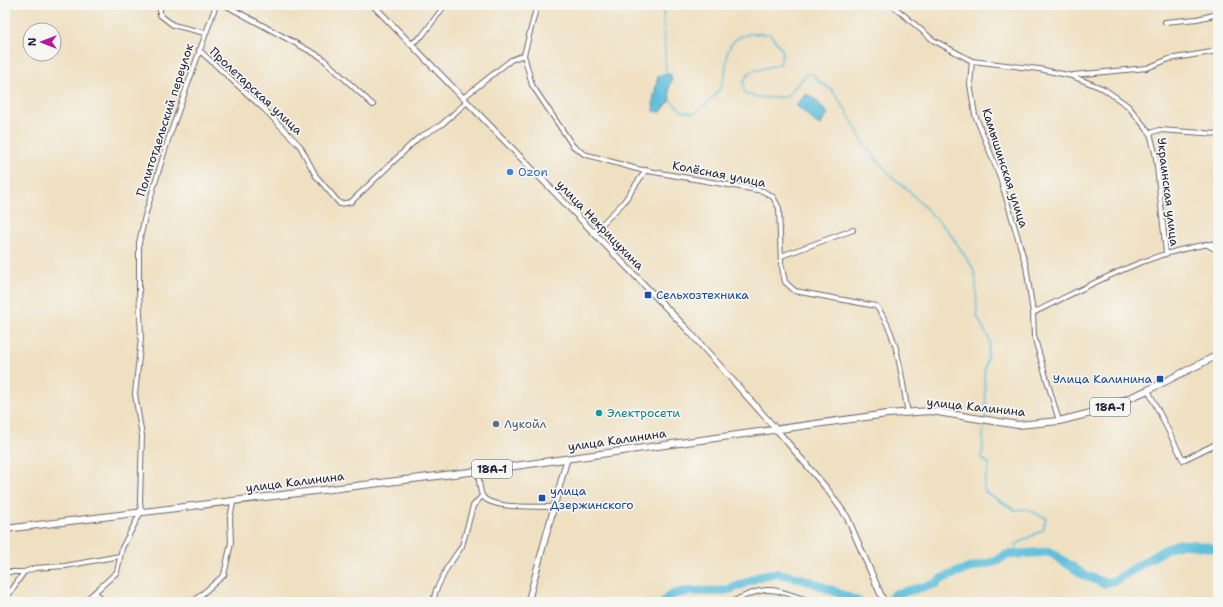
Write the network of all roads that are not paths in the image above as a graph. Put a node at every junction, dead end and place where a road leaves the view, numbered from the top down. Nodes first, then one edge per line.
1 (160, 5) edge
2 (216, 5) edge
3 (225, 5) edge
4 (373, 5) edge
5 (445, 5) edge
6 (537, 5) edge
7 (892, 5) edge
8 (1218, 14) edge
9 (1165, 22) dead end
10 (205, 33) junction
11 (411, 44) junction
12 (199, 50) junction
13 (1218, 51) edge
14 (524, 55) junction
15 (972, 62) junction
16 (1072, 76) junction
17 (465, 100) junction
18 (373, 105) dead end
19 (1150, 133) junction
20 (1218, 134) edge
21 (646, 170) junction
22 (853, 230) dead end
23 (594, 232) junction
24 (1218, 243) edge
25 (1206, 244) junction
26 (1218, 252) edge
27 (1166, 253) junction
28 (781, 256) junction
29 (1033, 313) junction
30 (1218, 355) edge
31 (1148, 390) junction
32 (908, 413) junction
33 (1059, 421) junction
34 (776, 429) junction
35 (1218, 443) edge
36 (567, 459) junction
37 (478, 471) junction
38 (482, 496) junction
39 (236, 501) junction
40 (554, 507) junction
41 (141, 512) junction
42 (5, 529) edge
43 (120, 556) junction
44 (5, 572) edge
45 (24, 572) junction
46 (95, 592) junction
47 (882, 599) edge
48 (5, 600) edge
49 (84, 602) edge
50 (104, 602) edge
51 (193, 602) edge
52 (433, 602) edge
53 (528, 602) edge
54 (732, 602) edge
55 (815, 602) edge

1 - 10 street
2 - 10 street, Политотдельский переулок
3 - 18 street
4 - 11 street, улица Некрицухина
5 - 11 street
6 - 14 street, Колёсная улица
7 - 15 street
8 - 9 street
10 - 12 street, Политотдельский переулок
11 - 17 street, улица Некрицухина
12 - 17 street, Пролетарская улица
12 - 41 street, Политотдельский переулок
13 - 16 street
14 - 17 street
14 - 21 street, Колёсная улица
15 - 16 street, Украинская улица
15 - 29 street, Камышинская улица
16 - 19 street, Украинская улица
17 - 23 street, улица Некрицухина
19 - 20 street, Украинская улица
19 - 27 street, Украинская улица
21 - 23 street
21 - 28 street, Колёсная улица
22 - 28 street
23 - 34 street, улица Некрицухина
24 - 25 street
25 - 26 street
25 - 27 street
27 - 29 street
28 - 32 street, Колёсная улица
29 - 33 street, Камышинская улица
30 - 31 main road, улица Калинина / 18А-1
31 - 33 main road, улица Калинина / 18А-1
31 - 35 street
32 - 33 main road, улица Калинина / 18А-1
32 - 34 main road, улица Калинина / 18А-1
34 - 36 main road, улица Калинина / 18А-1
34 - 47 street, улица Некрицухина
36 - 37 main road, улица Калинина / 18А-1
36 - 40 street
37 - 38 street
37 - 39 main road, улица Калинина / 18А-1
38 - 40 street
38 - 52 street
39 - 41 main road, улица Калинина / 18А-1
39 - 51 street
40 - 53 street
41 - 42 main road, улица Калинина / 18А-1
41 - 43 street
43 - 45 street
43 - 46 street
44 - 45 street
45 - 48 street
46 - 49 street
46 - 50 street
54 - 55 street

